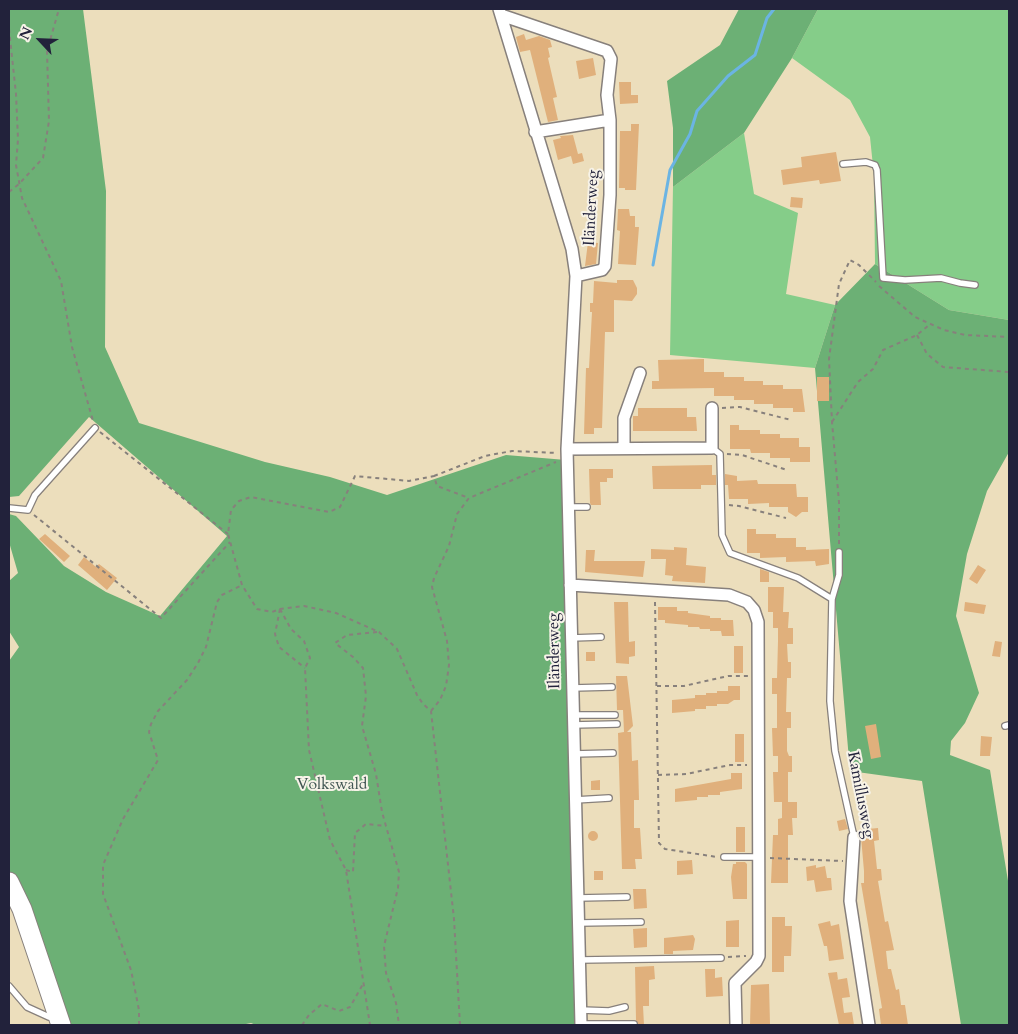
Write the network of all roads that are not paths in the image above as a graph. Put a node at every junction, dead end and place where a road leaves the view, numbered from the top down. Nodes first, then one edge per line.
1 (500, 12) edge
2 (610, 120) junction
3 (536, 132) junction
4 (843, 164) dead end
5 (576, 276) junction
6 (975, 285) dead end
7 (640, 373) dead end
8 (712, 408) road end
9 (95, 428) road end
10 (624, 448) junction
11 (716, 451) junction
12 (567, 453) junction
13 (568, 507) junction
14 (587, 507) dead end
15 (9, 508) edge
16 (839, 552) road end
17 (570, 585) junction
18 (832, 599) junction
19 (601, 637) dead end
20 (570, 638) junction
21 (612, 687) dead end
22 (571, 688) junction
23 (615, 715) dead end
24 (572, 720) junction
25 (617, 724) dead end
26 (613, 753) dead end
27 (573, 754) junction
28 (609, 798) dead end
29 (574, 800) junction
30 (854, 838) joint
31 (724, 857) road end
32 (759, 857) junction
33 (9, 882) edge
34 (627, 897) dead end
35 (577, 898) junction
36 (641, 922) dead end
37 (578, 923) junction
38 (721, 958) road end
39 (579, 960) junction
40 (9, 986) edge
41 (625, 1007) dead end
42 (581, 1010) junction
43 (60, 1021) edge
44 (634, 1024) edge
45 (581, 1025) edge
46 (736, 1025) edge
47 (869, 1025) edge

1 - 2 street, Iländerweg
1 - 3 street, Iländerweg
2 - 3 street
2 - 5 street, Iländerweg
3 - 5 street, Iländerweg
4 - 6 lane
5 - 12 street, Iländerweg
7 - 10 street
8 - 11 street
9 - 15 lane
10 - 11 street
10 - 12 street
11 - 18 lane
12 - 13 street, Iländerweg
13 - 14 lane
13 - 17 street, Iländerweg
16 - 18 lane, Kamillusweg
17 - 20 street, Iländerweg
17 - 32 street
18 - 30 lane, Kamillusweg
19 - 20 lane
20 - 22 street, Iländerweg
21 - 22 lane
22 - 24 street, Iländerweg
23 - 24 lane
24 - 25 lane
24 - 27 street, Iländerweg
26 - 27 lane
27 - 29 street, Iländerweg
28 - 29 lane
29 - 35 street, Iländerweg
30 - 47 street, Kamillusweg
31 - 32 lane
32 - 46 street
33 - 43 main road
34 - 35 lane
35 - 37 street, Iländerweg
36 - 37 lane
37 - 39 street, Iländerweg
38 - 39 lane
39 - 42 street, Iländerweg
40 - 43 lane
41 - 42 lane
42 - 45 street, Iländerweg
44 - 45 lane

